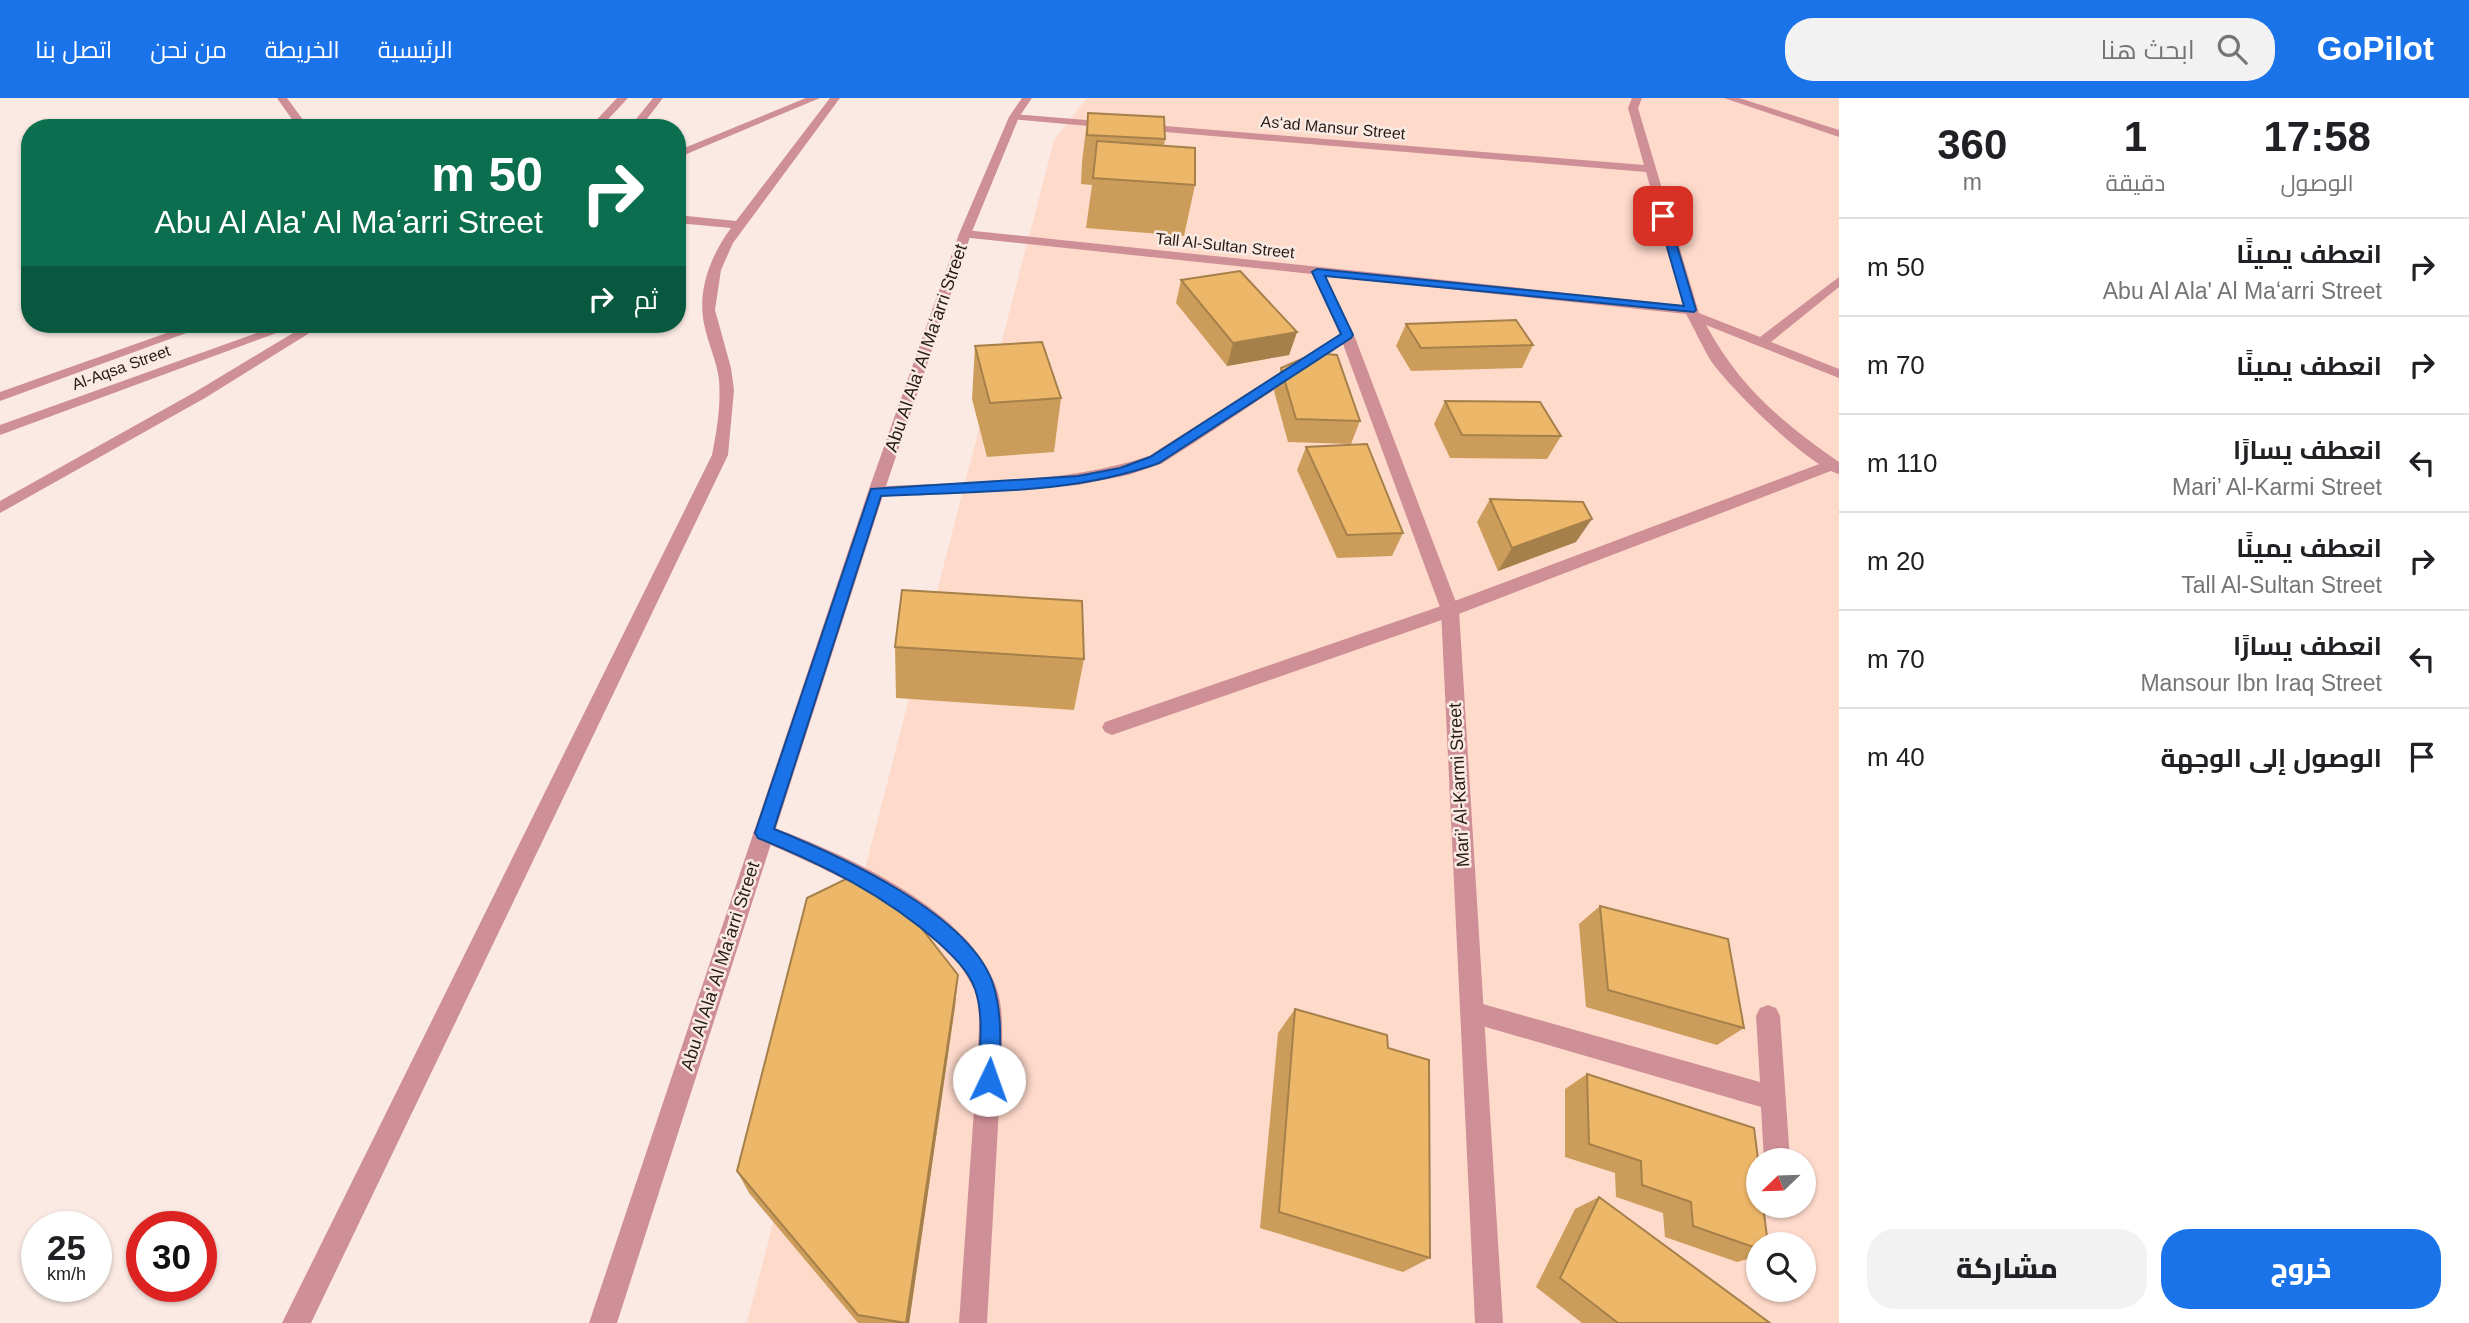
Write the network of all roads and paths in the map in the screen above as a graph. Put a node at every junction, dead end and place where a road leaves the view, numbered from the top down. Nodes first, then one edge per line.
1 (282, 98) edge
2 (623, 98) edge
3 (658, 98) edge
4 (816, 98) edge
5 (835, 98) edge
6 (1027, 98) edge
7 (1637, 98) edge
8 (1729, 98) edge
9 (1746, 100) edge
10 (1014, 117) junction
11 (297, 119) edge
12 (603, 119) edge
13 (641, 119) edge
14 (1839, 134) edge
15 (686, 150) edge
16 (1649, 169) junction
17 (686, 220) edge
18 (739, 225) junction
19 (965, 234) junction
20 (1317, 272) junction
21 (1839, 281) edge
22 (1692, 313) junction
23 (179, 333) edge
24 (269, 333) edge
25 (302, 333) edge
26 (1347, 335) junction
27 (1762, 342) junction
28 (1839, 374) edge
29 (0, 397) edge
30 (0, 430) edge
31 (1835, 467) edge
32 (876, 492) junction
33 (0, 508) edge
34 (1450, 610) junction
35 (1112, 727) dead end
36 (764, 833) junction
37 (1472, 1012) junction
38 (1768, 1016) dead end
39 (1773, 1098) junction
40 (1776, 1148) edge
41 (296, 1323) edge
42 (603, 1323) edge
43 (973, 1323) edge
44 (1489, 1323) edge

1 - 11 street
2 - 12 street
3 - 13 street
4 - 15 street
5 - 18 street
6 - 10 street, Abu Al Ala' Al Maʻarri Street
7 - 16 street
8 - 9 street
9 - 14 street
10 - 16 street, Asʻad Mansur Street
10 - 19 street, Abu Al Ala' Al Maʻarri Street
16 - 22 street
17 - 18 street
18 - 41 street
19 - 20 street, Tall Al-Sultan Street
19 - 32 street, Abu Al Ala' Al Maʻarri Street
20 - 22 street, Tall Al-Sultan Street
20 - 26 street, Mari’ Al-Karmi Street
21 - 27 street
22 - 27 street, Tall Al-Sultan Street
22 - 31 street
23 - 29 lane, Al-Aqsa Street
24 - 30 street, Al-Aqsa Street
25 - 33 street
26 - 32 street
26 - 34 street, Mari’ Al-Karmi Street
27 - 28 street, Tall Al-Sultan Street
31 - 34 street
32 - 36 street, Abu Al Ala' Al Maʻarri Street
34 - 35 street
34 - 37 street, Mari’ Al-Karmi Street
36 - 42 street, Abu Al Ala' Al Maʻarri Street
36 - 43 street
37 - 39 street
37 - 44 street, Mari’ Al-Karmi Street
38 - 39 street
39 - 40 street

